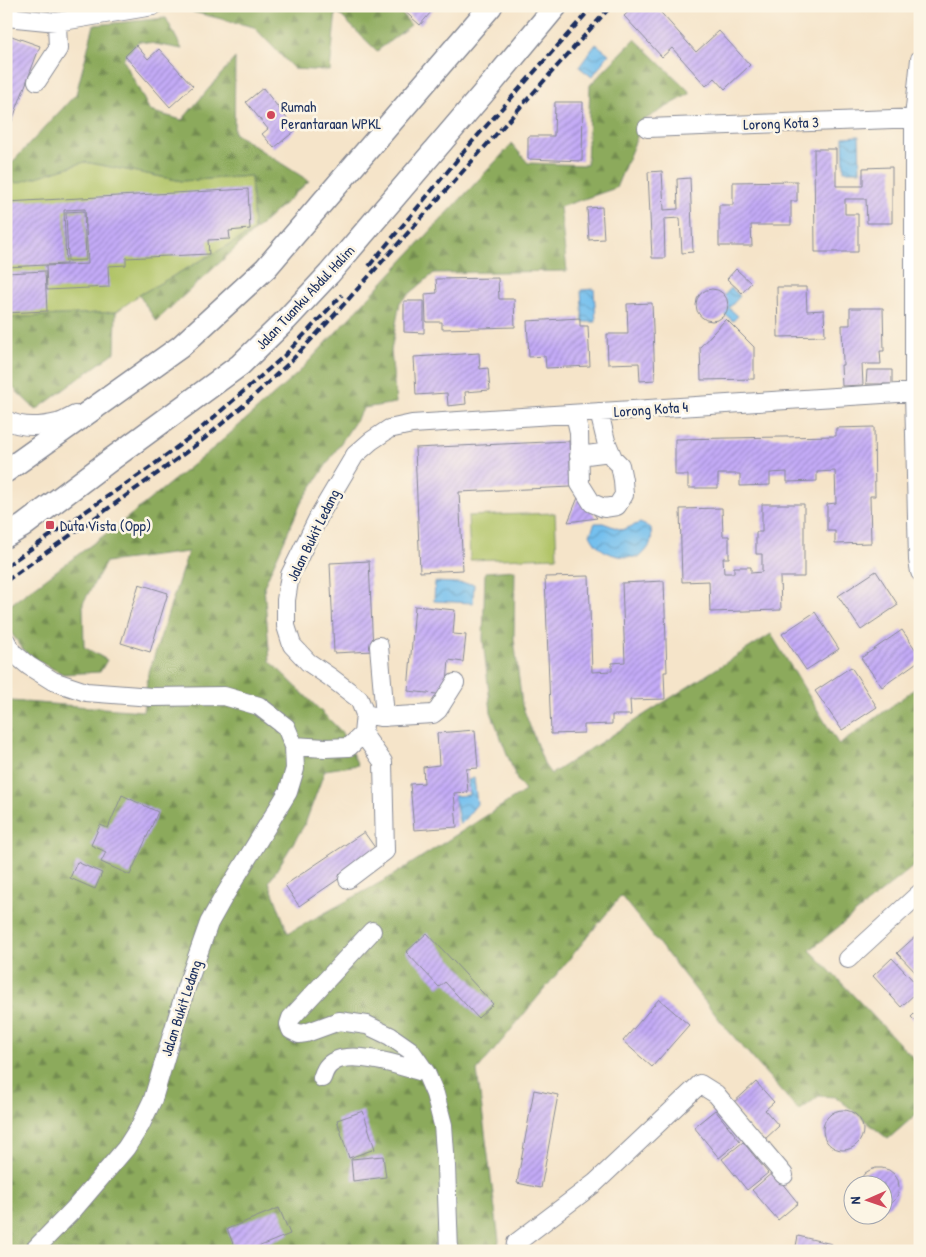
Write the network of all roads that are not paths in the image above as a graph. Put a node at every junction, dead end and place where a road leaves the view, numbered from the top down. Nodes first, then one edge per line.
1 (153, 6) edge
2 (491, 6) edge
3 (556, 6) edge
4 (6, 17) edge
5 (57, 22) junction
6 (920, 59) edge
7 (37, 81) dead end
8 (917, 118) edge
9 (647, 128) dead end
10 (119, 392) junction
11 (914, 392) junction
12 (599, 412) junction
13 (574, 414) junction
14 (6, 420) edge
15 (388, 429) joint
16 (610, 452) junction
17 (579, 456) junction
18 (6, 471) edge
19 (6, 536) edge
20 (920, 572) edge
21 (6, 641) edge
22 (379, 646) dead end
23 (455, 683) dead end
24 (365, 714) junction
25 (386, 716) junction
26 (363, 734) junction
27 (294, 746) junction
28 (348, 879) dead end
29 (920, 893) edge
30 (372, 931) dead end
31 (848, 959) dead end
32 (426, 1072) junction
33 (322, 1078) dead end
34 (784, 1175) dead end
35 (33, 1251) edge
36 (449, 1251) edge
37 (514, 1251) edge

1 - 5 street
2 - 10 main road
3 - 19 main road, Jalan Tuanku Abdul Halim
4 - 5 street
5 - 7 street
6 - 8 street
8 - 9 street, Lorong Kota 3
8 - 11 street
10 - 14 street
10 - 18 main road
11 - 12 street, Lorong Kota 4
11 - 20 street
12 - 13 street, Lorong Kota 4
12 - 16 street
13 - 15 street, Lorong Kota 4
13 - 17 street
15 - 24 street, Jalan Bukit Ledang
16 - 17 street
16 - 17 street
21 - 27 street, Jalan Bukit Ledang
22 - 25 street
23 - 25 street
24 - 25 street
24 - 26 street
26 - 27 street
26 - 28 street
27 - 35 street, Jalan Bukit Ledang
29 - 31 street
30 - 32 street
32 - 33 street
32 - 36 street
34 - 37 street

